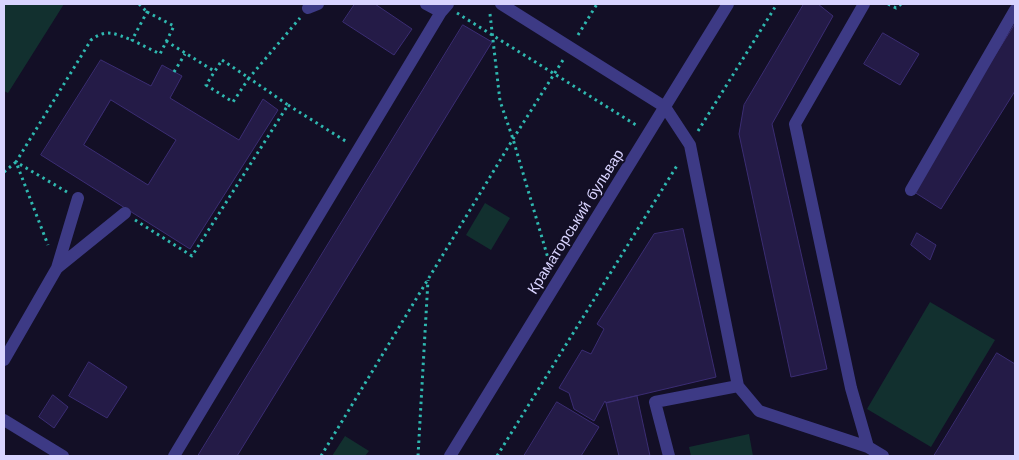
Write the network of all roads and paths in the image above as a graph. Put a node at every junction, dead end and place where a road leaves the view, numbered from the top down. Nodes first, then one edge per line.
1 (139, 4) edge
2 (426, 4) edge
3 (501, 4) edge
4 (597, 4) edge
5 (728, 4) edge
6 (777, 4) edge
7 (864, 4) edge
8 (888, 4) edge
9 (901, 4) edge
10 (313, 6) edge
11 (445, 8) edge
12 (1015, 10) edge
13 (147, 12) junction
14 (490, 12) dead end
15 (492, 35) junction
16 (132, 40) junction
17 (166, 42) junction
18 (571, 48) junction
19 (185, 54) junction
20 (214, 71) junction
21 (174, 72) dead end
22 (554, 74) junction
23 (249, 78) junction
24 (288, 106) junction
25 (665, 107) junction
26 (636, 126) dead end
27 (513, 139) junction
28 (690, 145) junction
29 (359, 149) junction
30 (16, 162) junction
31 (4, 172) edge
32 (911, 190) dead end
33 (78, 198) joint
34 (125, 213) joint
35 (57, 268) junction
36 (428, 278) junction
37 (556, 285) junction
38 (4, 360) edge
39 (738, 386) junction
40 (4, 420) edge
41 (868, 447) junction
42 (63, 456) edge
43 (174, 456) edge
44 (321, 456) edge
45 (418, 456) edge
46 (450, 456) edge
47 (497, 456) edge
48 (669, 456) edge
49 (883, 456) edge

1 - 13 path
2 - 11 street
3 - 18 street
4 - 18 path
5 - 25 street, Краматорський бульвар
6 - 28 path
7 - 41 street
8 - 9 path
10 - 23 path
11 - 15 path
11 - 29 street
12 - 32 street
13 - 16 path
13 - 17 path
14 - 15 path
15 - 22 path
15 - 27 path
16 - 17 path
16 - 30 path
17 - 19 path
18 - 22 path
18 - 25 street
19 - 20 path
19 - 21 path
20 - 23 path
20 - 23 path
22 - 26 path
22 - 27 path
23 - 24 path
24 - 29 path
24 - 34 path
25 - 28 street
25 - 37 street, Краматорський бульвар
27 - 36 path
27 - 37 path
28 - 39 street
28 - 47 path
29 - 43 street
30 - 31 path
30 - 33 path
30 - 35 path
33 - 35 street
34 - 35 street
35 - 38 street
36 - 44 path
36 - 45 path
37 - 46 street, Краматорський бульвар
39 - 41 street
39 - 48 street
40 - 42 street
41 - 49 street

